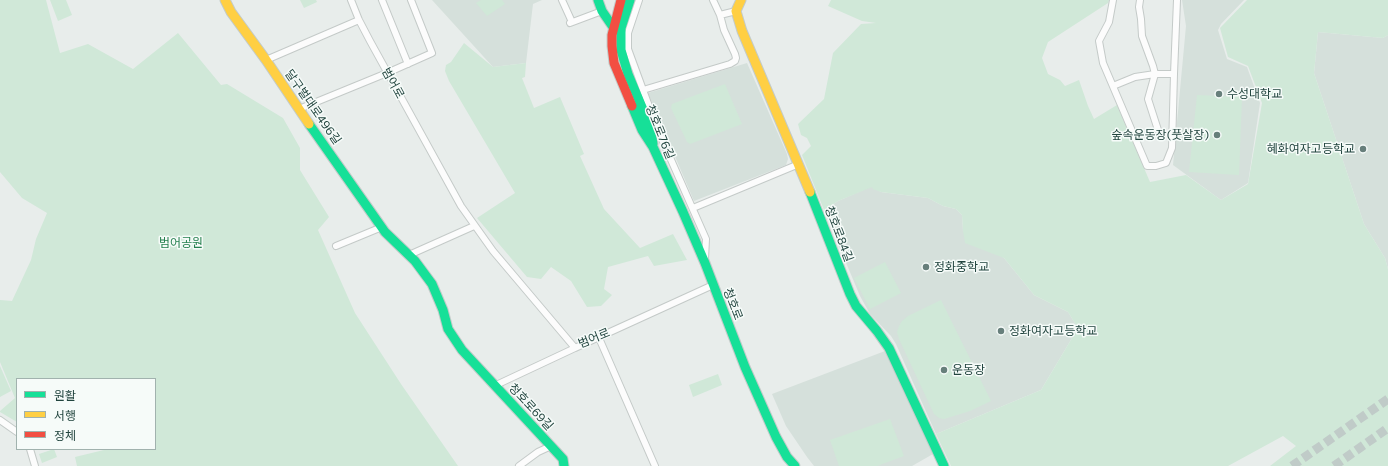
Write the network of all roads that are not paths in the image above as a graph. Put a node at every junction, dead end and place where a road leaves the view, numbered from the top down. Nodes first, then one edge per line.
1 (225, 0) edge
2 (351, 0) edge
3 (382, 0) edge
4 (411, 0) edge
5 (562, 0) edge
6 (598, 0) edge
7 (620, 0) edge
8 (630, 0) edge
9 (639, 0) edge
10 (713, 0) edge
11 (741, 0) edge
12 (1113, 0) edge
13 (1140, 0) edge
14 (1177, 0) edge
15 (602, 10) junction
16 (736, 11) junction
17 (720, 15) junction
18 (359, 20) junction
19 (613, 27) junction
20 (266, 60) junction
21 (408, 64) junction
22 (387, 73) junction
23 (1155, 74) junction
24 (1174, 74) junction
25 (1114, 86) junction
26 (643, 90) junction
27 (299, 108) junction
28 (1158, 130) dead end
29 (653, 147) junction
30 (798, 164) junction
31 (693, 208) junction
32 (474, 226) junction
33 (382, 227) junction
34 (336, 246) dead end
35 (409, 255) junction
36 (705, 263) junction
37 (712, 285) junction
38 (599, 338) junction
39 (575, 348) junction
40 (494, 386) junction
41 (0, 420) edge
42 (16, 431) edge
43 (551, 446) junction
44 (30, 450) edge
45 (35, 466) edge
46 (519, 466) edge
47 (564, 466) edge
48 (655, 466) edge
49 (795, 466) edge
50 (944, 466) edge

1 - 20 street, 달구벌대로496길
2 - 18 street, 범어로
3 - 21 street
4 - 21 street
5 - 15 street
6 - 15 street
7 - 19 street, 청호로
8 - 29 street, 청호로
9 - 26 street, 청호로76길
10 - 17 street
11 - 16 street
12 - 25 street
13 - 23 street
14 - 24 street
15 - 19 street
16 - 17 street
16 - 30 street, 청호로84길
17 - 26 street
18 - 20 street
18 - 22 street, 범어로
19 - 29 street, 청호로
20 - 27 street, 달구벌대로496길
21 - 22 street
22 - 27 street
22 - 32 street, 범어로
23 - 24 street
23 - 25 street
23 - 28 street
24 - 25 street
26 - 31 street, 청호로76길
27 - 33 street, 달구벌대로496길
29 - 36 street, 청호로
30 - 31 street
30 - 50 street, 청호로84길
31 - 36 street, 청호로76길
32 - 35 street
32 - 39 street, 범어로
33 - 34 street
33 - 35 street, 달구벌대로496길
35 - 40 street, 달구벌대로496길
36 - 37 street, 청호로
37 - 38 street, 범어로
37 - 49 street, 청호로
38 - 39 street, 범어로
38 - 48 street
39 - 40 street
40 - 43 street, 청호로69길
41 - 42 street
43 - 46 street, 청호로69길
43 - 47 street, 청호로69길
44 - 45 street

